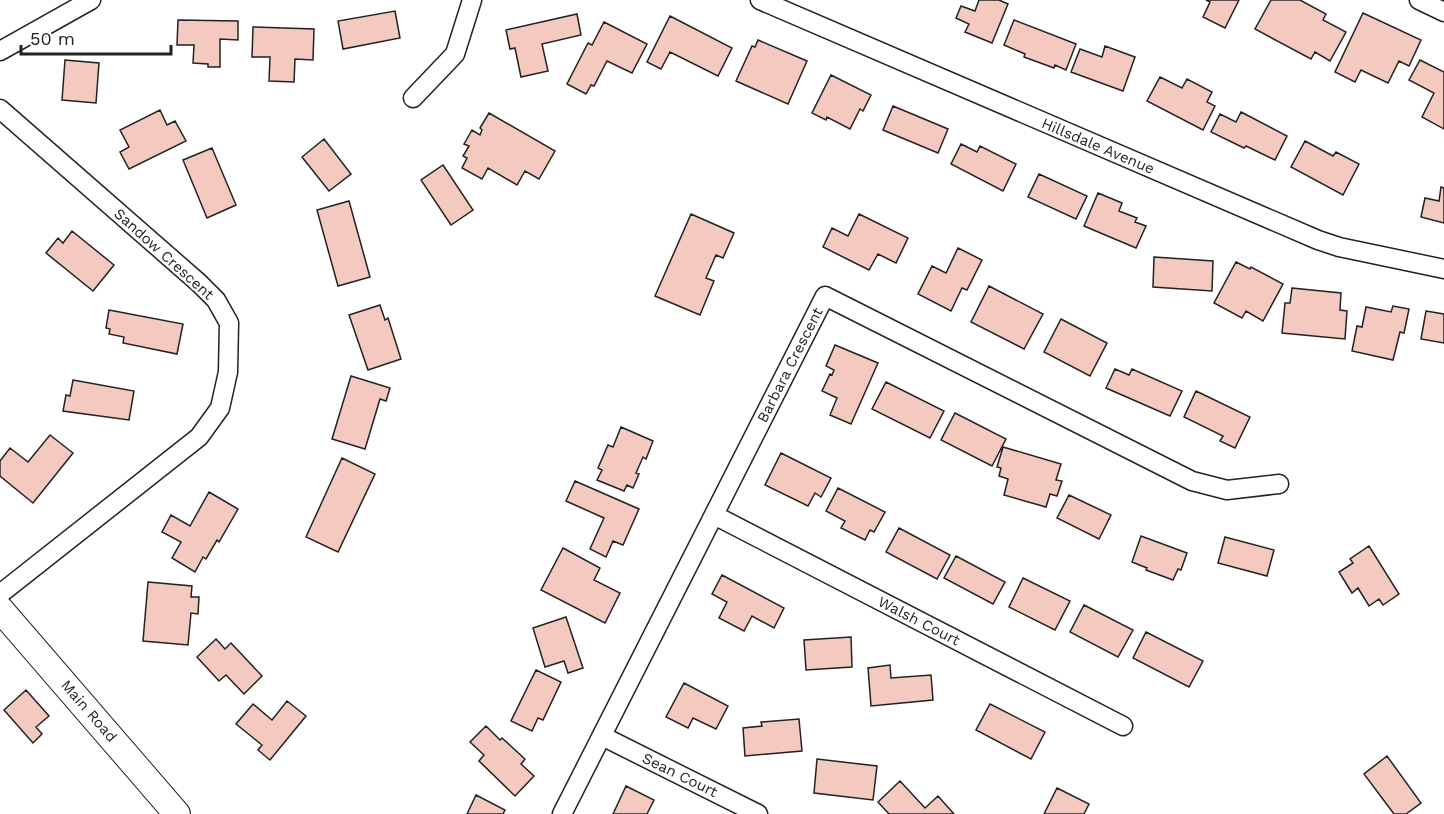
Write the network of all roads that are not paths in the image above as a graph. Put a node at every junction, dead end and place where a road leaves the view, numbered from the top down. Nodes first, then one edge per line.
1 (91, 0) edge
2 (472, 0) edge
3 (760, 0) edge
4 (1419, 0) edge
5 (1444, 12) edge
6 (0, 51) edge
7 (413, 98) dead end
8 (0, 109) edge
9 (1444, 269) edge
10 (1279, 484) dead end
11 (714, 515) junction
12 (0, 594) edge
13 (0, 609) edge
14 (1123, 726) dead end
15 (602, 736) junction
16 (177, 814) edge
17 (562, 814) edge
18 (758, 814) edge

1 - 6 street
2 - 7 street
3 - 9 street, Hillsdale Avenue
4 - 5 street
8 - 12 street, Sandow Crescent
10 - 11 street, Barbara Crescent
11 - 14 street, Walsh Court
11 - 15 street, Barbara Crescent
13 - 16 main road, Main Road
15 - 17 street, Barbara Crescent
15 - 18 street, Sean Court

